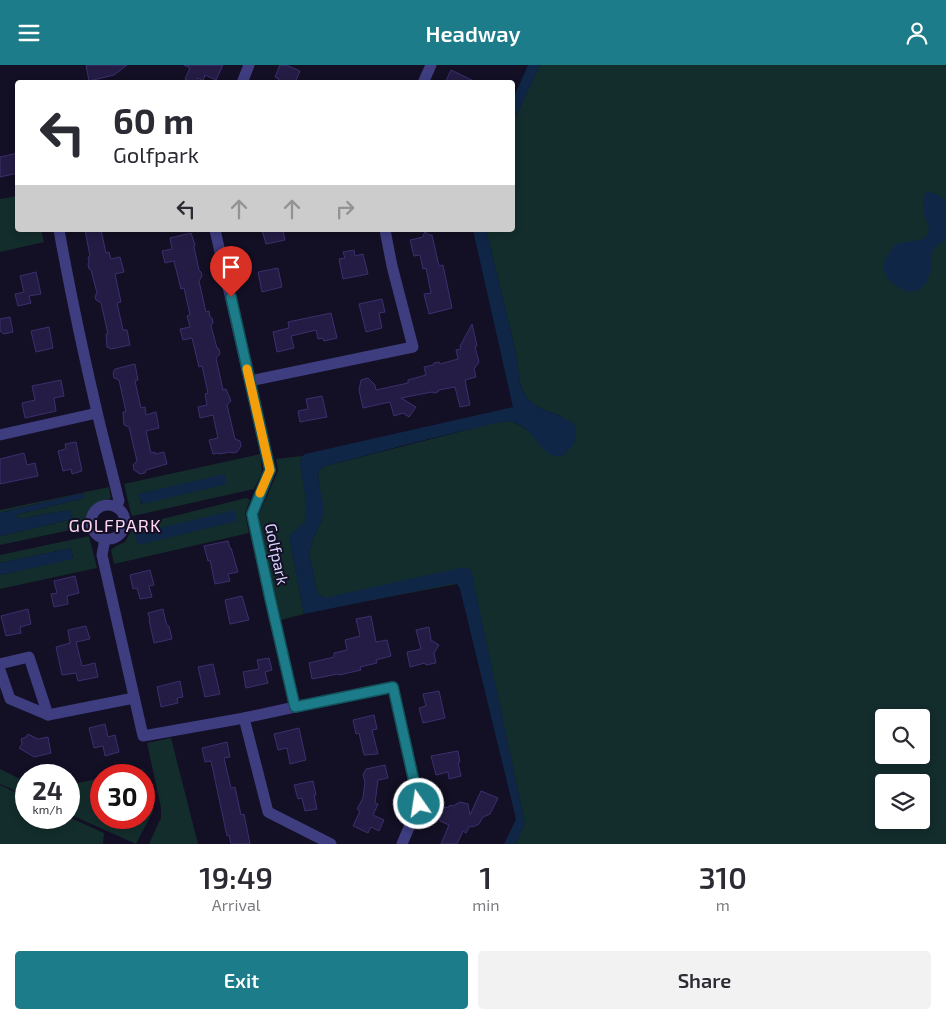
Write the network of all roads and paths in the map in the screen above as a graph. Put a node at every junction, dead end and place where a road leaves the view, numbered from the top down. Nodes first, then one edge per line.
1 (249, 65) edge
2 (431, 65) edge
3 (243, 80) edge
4 (424, 80) edge
5 (59, 232) edge
6 (216, 232) edge
7 (385, 232) edge
8 (250, 381) junction
9 (97, 413) junction
10 (0, 435) edge
11 (116, 507) junction
12 (105, 539) junction
13 (0, 664) edge
14 (0, 670) edge
15 (134, 698) junction
16 (295, 707) junction
17 (48, 715) junction
18 (244, 718) junction
19 (331, 844) edge
20 (402, 844) edge

1 - 3 street
2 - 4 street
5 - 9 street
6 - 8 street, Golfpark
7 - 8 street
8 - 16 street, Golfpark
9 - 10 street
9 - 11 street
11 - 12 street
11 - 12 street
12 - 15 street
13 - 17 street
14 - 17 street
15 - 17 street
15 - 18 street
16 - 18 street
16 - 20 street
18 - 19 street

